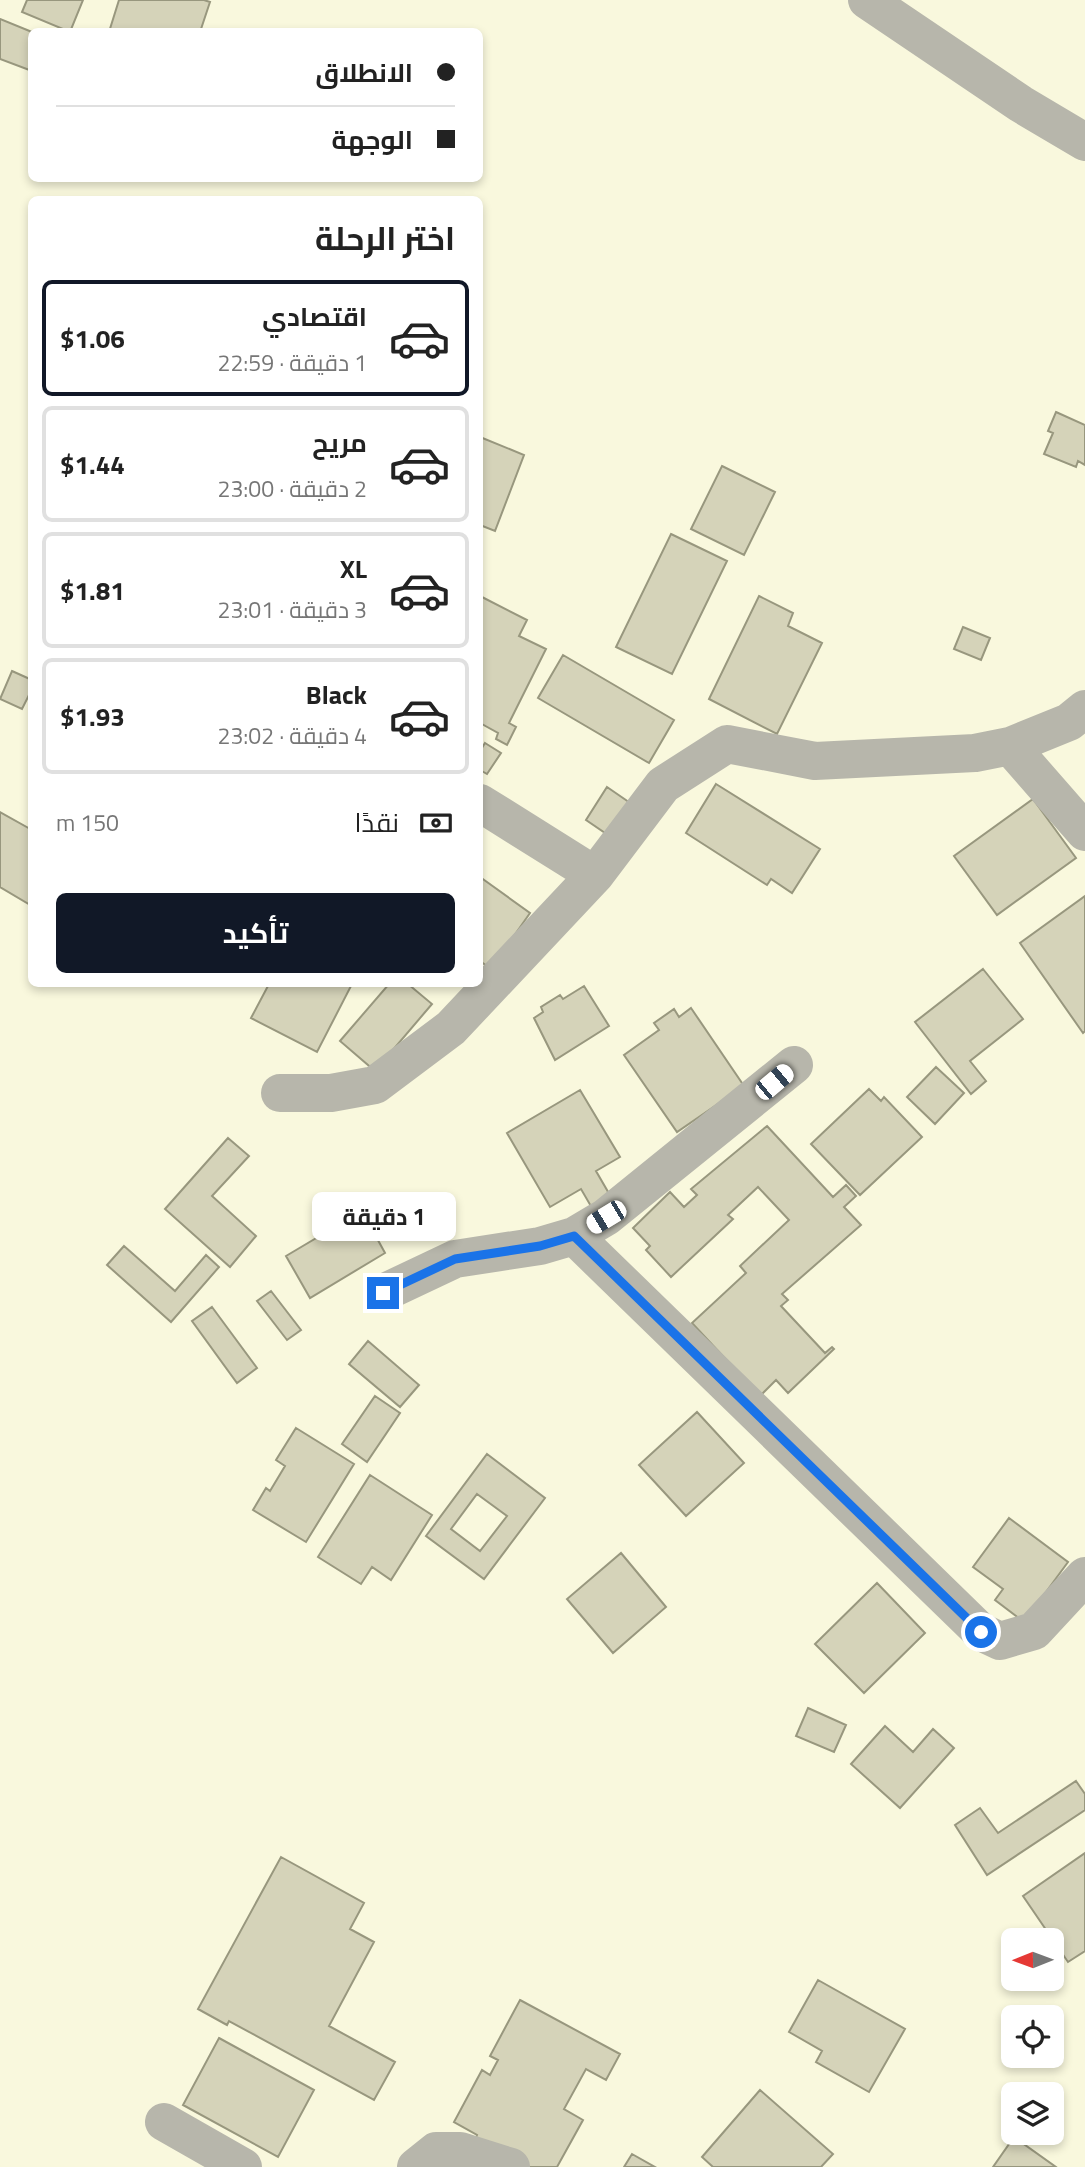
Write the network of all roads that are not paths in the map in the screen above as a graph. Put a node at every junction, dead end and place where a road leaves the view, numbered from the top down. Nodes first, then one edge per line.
1 (867, 0) edge
2 (1085, 142) edge
3 (1085, 709) edge
4 (1010, 746) junction
5 (483, 805) edge
6 (1085, 832) edge
7 (595, 875) junction
8 (794, 1065) dead end
9 (280, 1093) dead end
10 (574, 1236) junction
11 (383, 1293) dead end
12 (1085, 1576) edge
13 (164, 2122) dead end
14 (243, 2167) edge
15 (416, 2167) edge
16 (511, 2167) edge

1 - 2 street
3 - 4 street
4 - 6 street
4 - 7 street
5 - 7 street
7 - 9 street
8 - 10 street
10 - 11 street
10 - 12 street
13 - 14 street
15 - 16 street

